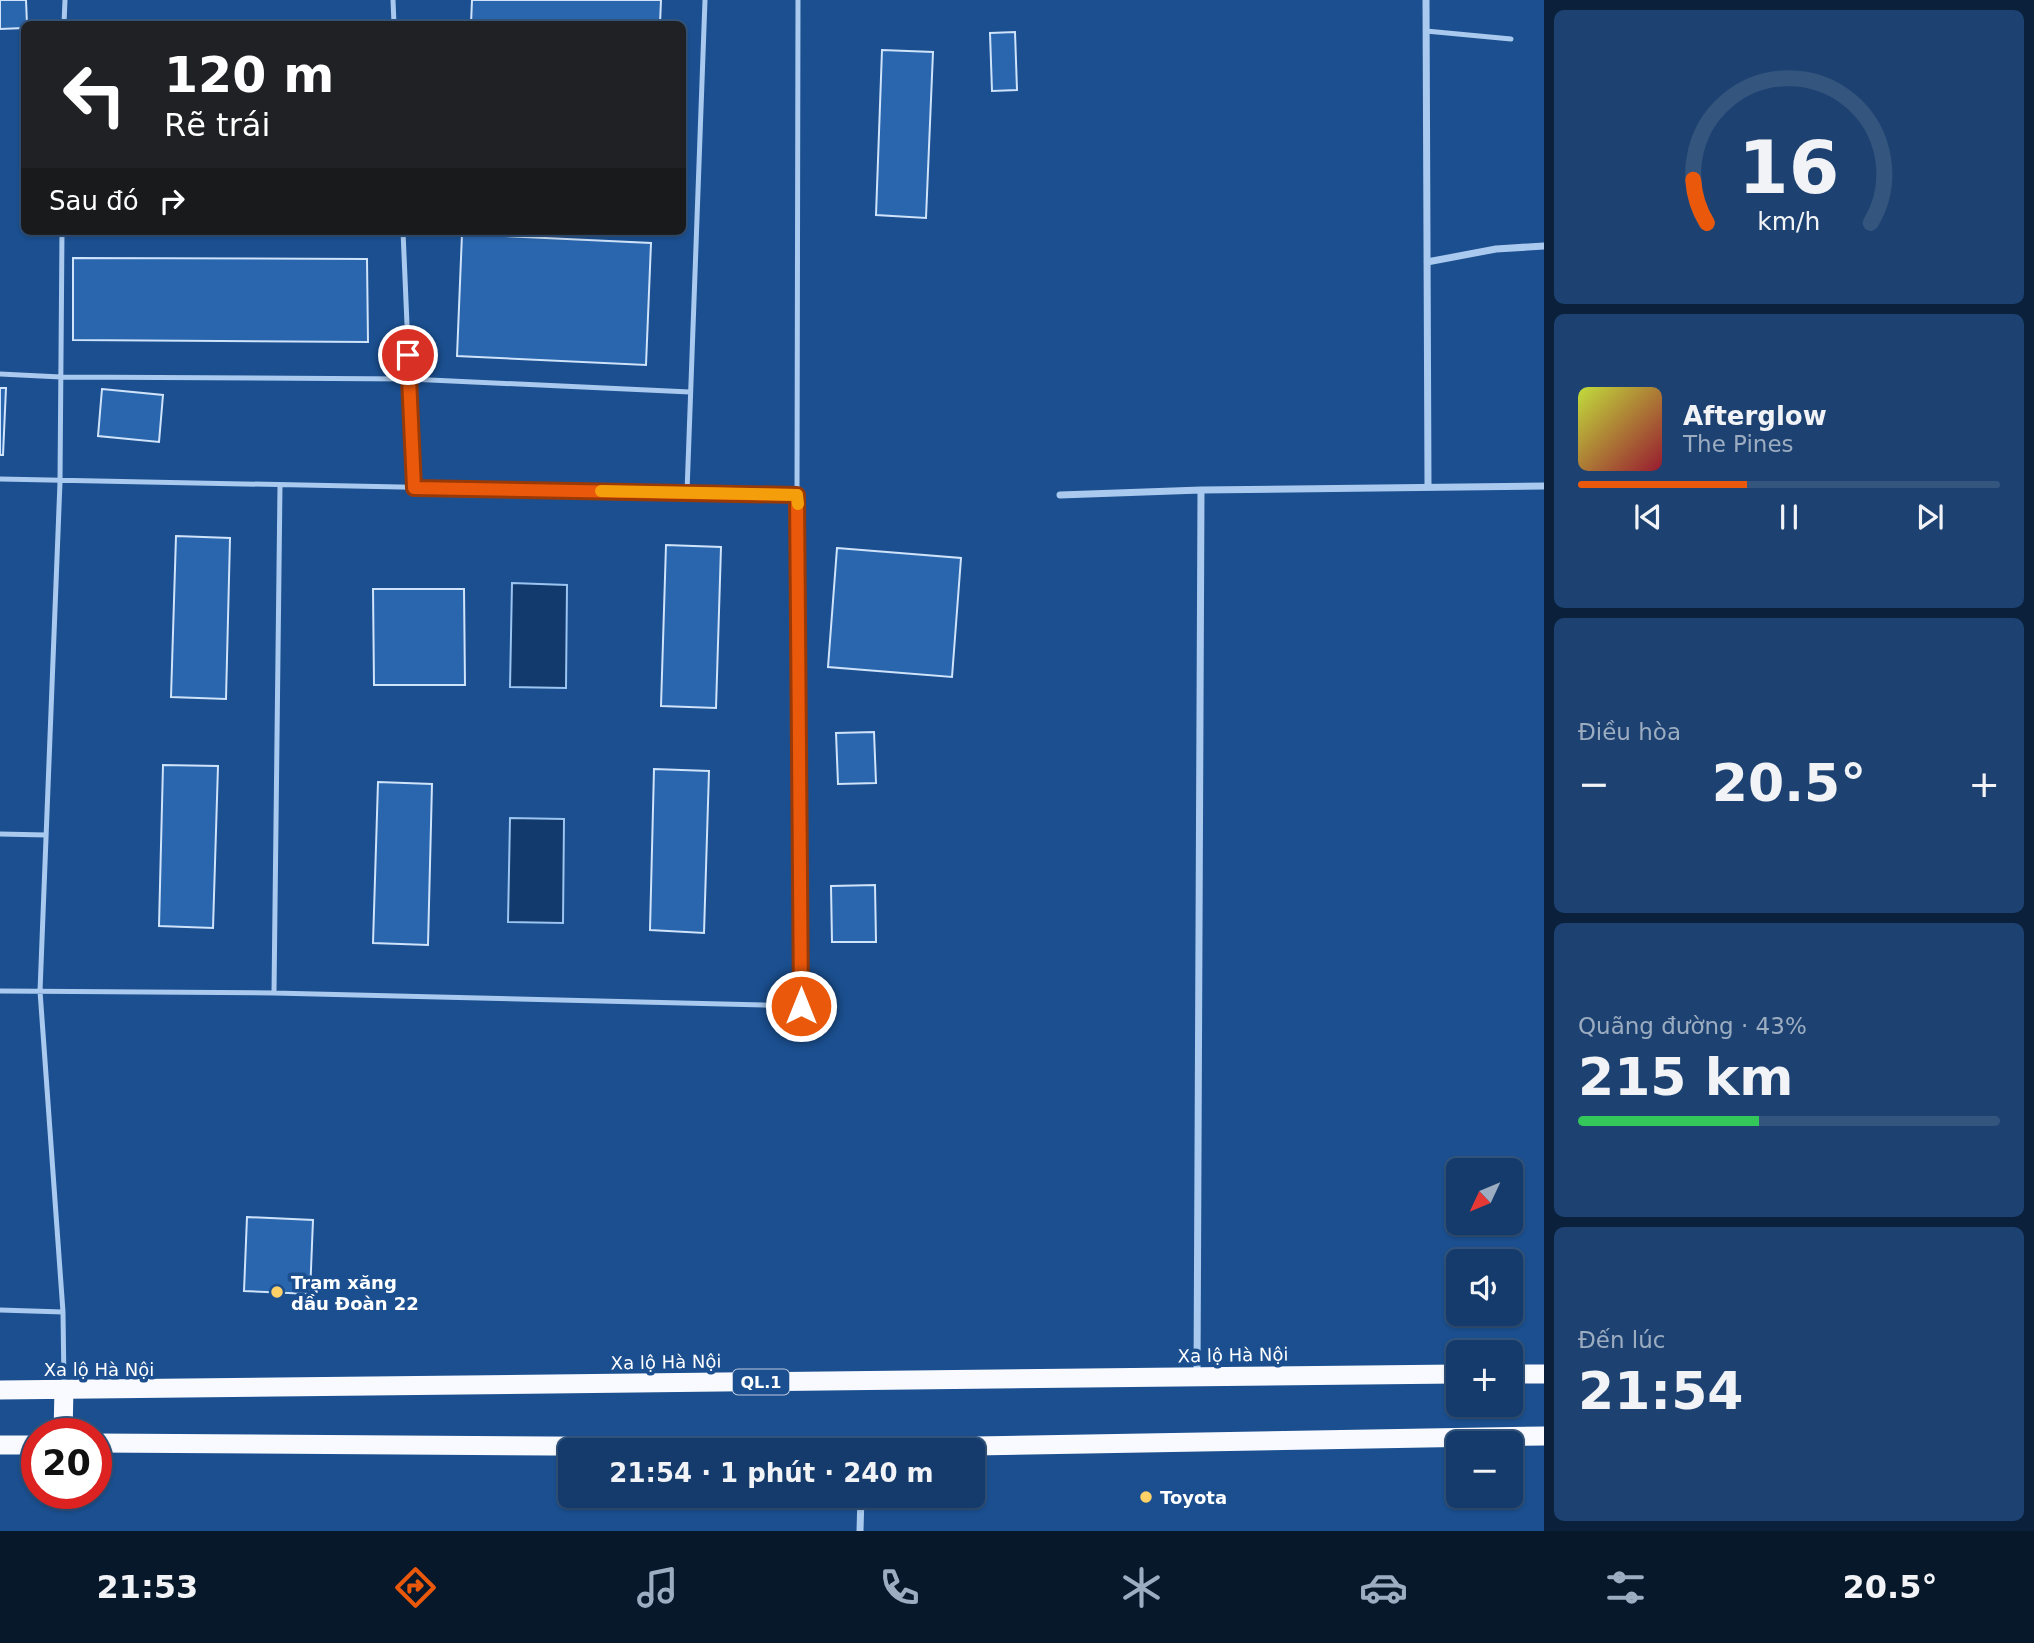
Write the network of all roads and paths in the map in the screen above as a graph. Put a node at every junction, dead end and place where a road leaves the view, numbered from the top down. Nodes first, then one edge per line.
1 (65, 0) edge
2 (393, 0) edge
3 (705, 0) edge
4 (798, 0) edge
5 (1426, 0) edge
6 (64, 21) edge
7 (394, 21) edge
8 (1426, 31) junction
9 (1511, 38) dead end
10 (62, 235) edge
11 (403, 235) edge
12 (1544, 246) edge
13 (1427, 262) junction
14 (0, 374) edge
15 (61, 377) junction
16 (409, 380) junction
17 (691, 392) junction
18 (0, 480) edge
19 (60, 482) junction
20 (280, 485) junction
21 (1428, 486) junction
22 (1544, 486) edge
23 (414, 488) junction
24 (1201, 490) junction
25 (687, 492) junction
26 (797, 495) junction
27 (1060, 495) dead end
28 (0, 834) edge
29 (46, 835) junction
30 (0, 991) edge
31 (40, 992) junction
32 (274, 993) junction
33 (0, 1310) edge
34 (63, 1312) junction
35 (1446, 1374) edge
36 (1523, 1374) edge
37 (1544, 1374) edge
38 (1197, 1377) junction
39 (64, 1389) junction
40 (0, 1390) edge
41 (63, 1418) edge
42 (1544, 1436) edge
43 (112, 1443) edge
44 (21, 1445) edge
45 (0, 1446) edge
46 (558, 1447) edge
47 (985, 1447) edge
48 (861, 1508) edge
49 (860, 1531) edge

1 - 6 lane
2 - 7 lane
3 - 17 lane
4 - 26 lane
5 - 8 street
8 - 9 lane
8 - 13 street
10 - 15 lane
11 - 16 lane
12 - 13 street
13 - 21 street
14 - 15 lane
15 - 16 lane
15 - 19 lane
16 - 17 lane
16 - 23 lane
17 - 25 lane
18 - 19 lane
19 - 20 lane
19 - 29 lane
20 - 23 lane
20 - 32 lane
21 - 22 street
21 - 24 street
23 - 25 lane
24 - 27 street
24 - 38 street
25 - 26 lane
26 - 32 lane
28 - 29 lane
29 - 31 lane
30 - 31 lane
31 - 32 lane
31 - 34 lane
33 - 34 lane
34 - 39 lane
35 - 38 highway, Xa lộ Hà Nội / QL.1
36 - 37 highway
38 - 39 highway, Xa lộ Hà Nội / QL.1
39 - 40 highway, Xa lộ Hà Nội / QL.1
39 - 41 highway
42 - 47 highway
43 - 46 highway
44 - 45 highway
48 - 49 street

